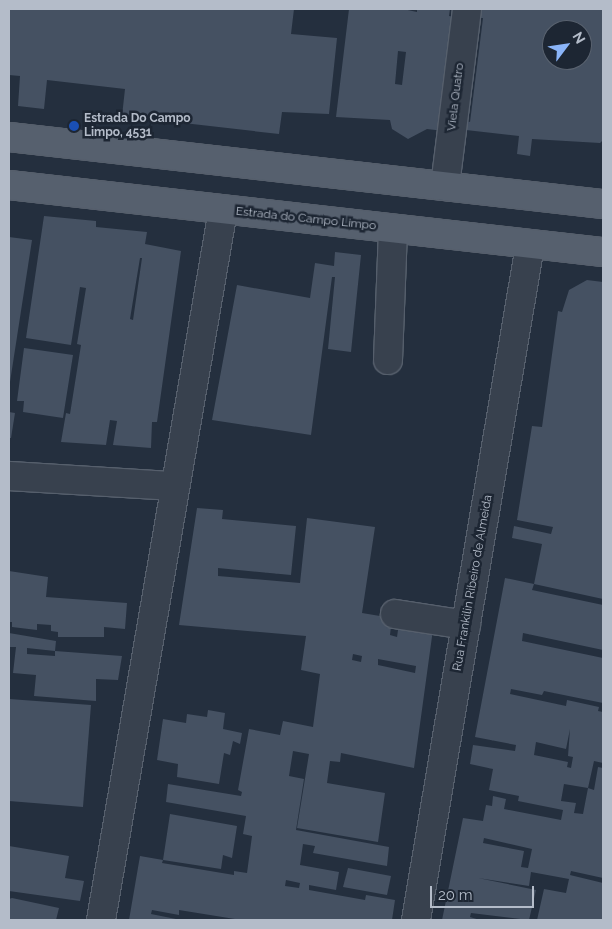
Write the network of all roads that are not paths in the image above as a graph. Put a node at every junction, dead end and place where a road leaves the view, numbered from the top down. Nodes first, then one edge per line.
1 (467, 9) edge
2 (9, 137) edge
3 (9, 185) edge
4 (445, 186) junction
5 (603, 204) edge
6 (223, 210) junction
7 (393, 229) junction
8 (530, 245) junction
9 (603, 252) edge
10 (388, 360) dead end
11 (9, 476) edge
12 (174, 486) junction
13 (394, 614) dead end
14 (466, 625) junction
15 (101, 920) edge
16 (416, 920) edge

1 - 4 street, Viela Quatro
2 - 4 main road
3 - 6 main road, Estrada do Campo Limpo
4 - 5 main road
6 - 7 main road, Estrada do Campo Limpo
6 - 12 street
7 - 8 main road, Estrada do Campo Limpo
7 - 10 street
8 - 9 main road, Estrada do Campo Limpo
8 - 14 street, Rua Frankilin Ribeiro de Almeida
11 - 12 street
12 - 15 street
13 - 14 street
14 - 16 street, Rua Frankilin Ribeiro de Almeida

